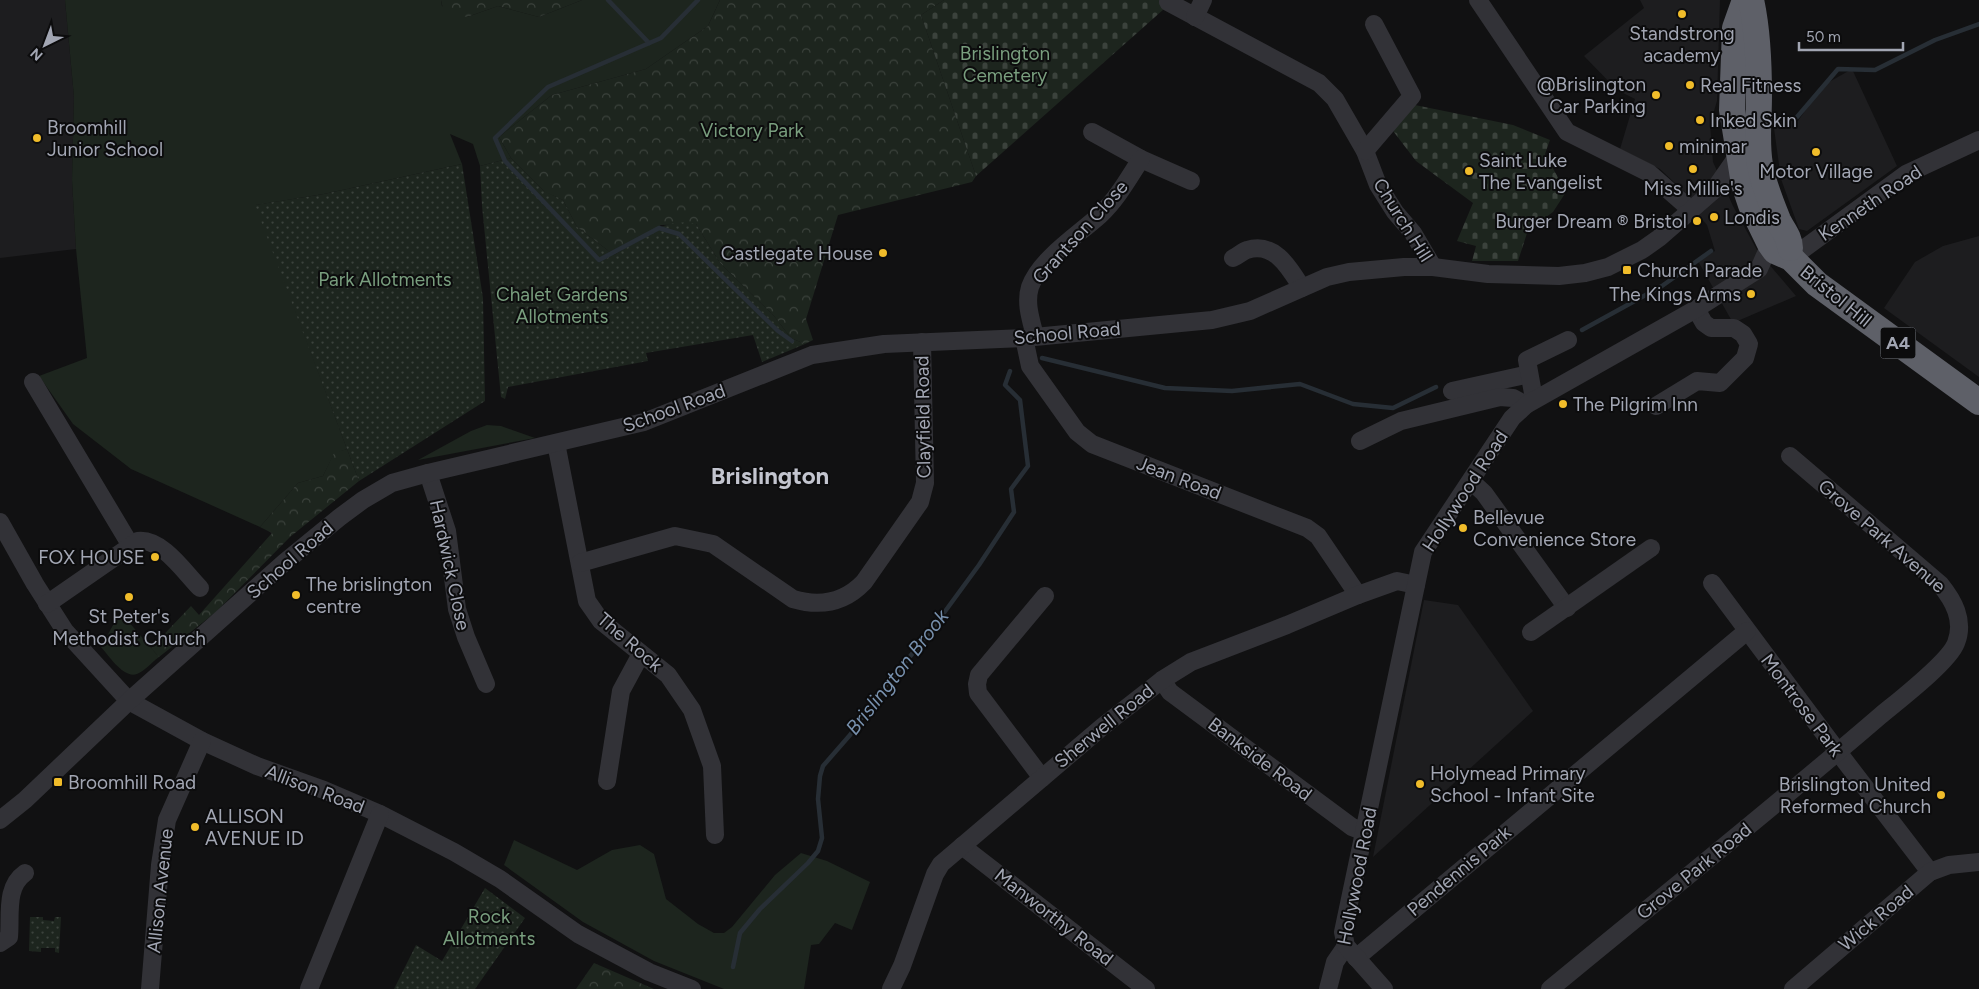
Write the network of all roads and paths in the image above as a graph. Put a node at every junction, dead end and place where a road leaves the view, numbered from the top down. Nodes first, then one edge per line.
1 (1203, 0) edge
2 (1478, 0) edge
3 (1745, 0) edge
4 (1751, 0) edge
5 (1168, 2) dead end
6 (1195, 17) junction
7 (1374, 24) dead end
8 (1758, 80) junction
9 (1732, 87) junction
10 (1092, 132) dead end
11 (1979, 140) edge
12 (1365, 151) junction
13 (1739, 154) junction
14 (1141, 160) junction
15 (1752, 178) junction
16 (1191, 181) dead end
17 (1714, 190) junction
18 (1690, 209) junction
19 (1770, 244) junction
20 (1233, 258) dead end
21 (1791, 258) junction
22 (1433, 267) junction
23 (1302, 288) junction
24 (1696, 309) junction
25 (1030, 337) junction
26 (1568, 340) dead end
27 (922, 342) junction
28 (1529, 374) junction
29 (33, 382) dead end
30 (1452, 391) dead end
31 (1530, 402) junction
32 (1979, 402) edge
33 (1656, 406) dead end
34 (1360, 441) dead end
35 (556, 443) junction
36 (1790, 456) dead end
37 (428, 472) junction
38 (1471, 480) junction
39 (0, 522) edge
40 (131, 546) junction
41 (1651, 548) dead end
42 (580, 563) junction
43 (1712, 583) dead end
44 (1416, 585) junction
45 (200, 588) dead end
46 (1358, 595) junction
47 (1045, 596) dead end
48 (47, 604) junction
49 (1567, 608) junction
50 (1747, 631) junction
51 (1531, 632) dead end
52 (640, 654) junction
53 (1162, 680) junction
54 (486, 684) dead end
55 (129, 701) junction
56 (202, 741) junction
57 (1838, 752) junction
58 (1042, 778) junction
59 (607, 781) dead end
60 (380, 814) junction
61 (0, 820) edge
62 (1365, 832) junction
63 (715, 835) dead end
64 (962, 846) junction
65 (1975, 865) edge
66 (1930, 872) junction
67 (25, 873) dead end
68 (0, 943) edge
69 (1351, 952) junction
70 (150, 989) edge
71 (309, 989) edge
72 (692, 989) edge
73 (891, 989) edge
74 (1146, 989) edge
75 (1328, 989) edge
76 (1384, 989) edge
77 (1550, 989) edge
78 (1793, 989) edge

1 - 6 street
2 - 18 street
3 - 9 highway, A4
4 - 8 highway, A4
5 - 6 street, Church Hill
6 - 12 street, Church Hill
7 - 12 street
8 - 9 highway
8 - 15 highway, A4
9 - 13 highway, A4
10 - 14 street, Grantson Close
11 - 21 street, Kenneth Road
12 - 22 street, Church Hill
13 - 15 highway, A4
13 - 17 street, Church Hill
14 - 16 street, Grantson Close
14 - 25 street, Grantson Close
15 - 17 street, Church Hill
15 - 19 highway, A4
15 - 21 highway, A4
17 - 18 street, Church Hill
18 - 22 street, Church Hill
19 - 21 highway, A4
19 - 24 street, Hollywood Road
20 - 23 street
21 - 32 highway, Bristol Hill / A4
22 - 23 street, School Road
23 - 25 street, School Road
24 - 31 street, Hollywood Road
24 - 33 street
25 - 27 street, School Road
25 - 46 street, Jean Road
26 - 28 street
27 - 35 street, School Road
27 - 42 street, Clayfield Road
28 - 30 street
28 - 31 street
29 - 40 street
31 - 34 street
31 - 38 street, Hollywood Road
35 - 37 street, School Road
35 - 42 street, The Rock
36 - 57 street, Grove Park Avenue
37 - 54 street, Hardwick Close
37 - 55 street, School Road
38 - 44 street, Hollywood Road
38 - 49 street
39 - 48 street, Allison Road
40 - 45 street
40 - 48 street
41 - 49 street
42 - 52 street, The Rock
43 - 50 street, Montrose Park
44 - 46 street, Sherwell Road
44 - 62 street, Hollywood Road
46 - 53 street, Sherwell Road
47 - 58 street
48 - 55 street, Allison Road
49 - 51 street
50 - 57 street, Montrose Park
50 - 69 street, Pendennis Park
52 - 59 street
52 - 63 street, The Rock
53 - 58 street, Sherwell Road
53 - 62 street, Bankside Road
55 - 56 street, Allison Road
55 - 61 street, School Road
56 - 60 street, Allison Road
56 - 70 street, Allison Avenue
57 - 66 street, Montrose Park
57 - 77 street, Grove Park Road
58 - 64 street, Sherwell Road
60 - 71 street
60 - 72 street, Allison Road
62 - 69 street, Hollywood Road
64 - 73 street, Sherwell Road
64 - 74 street, Manworthy Road
65 - 66 street, Wick Road
66 - 78 street, Wick Road
67 - 68 street
69 - 75 street, Hollywood Road
69 - 76 street

